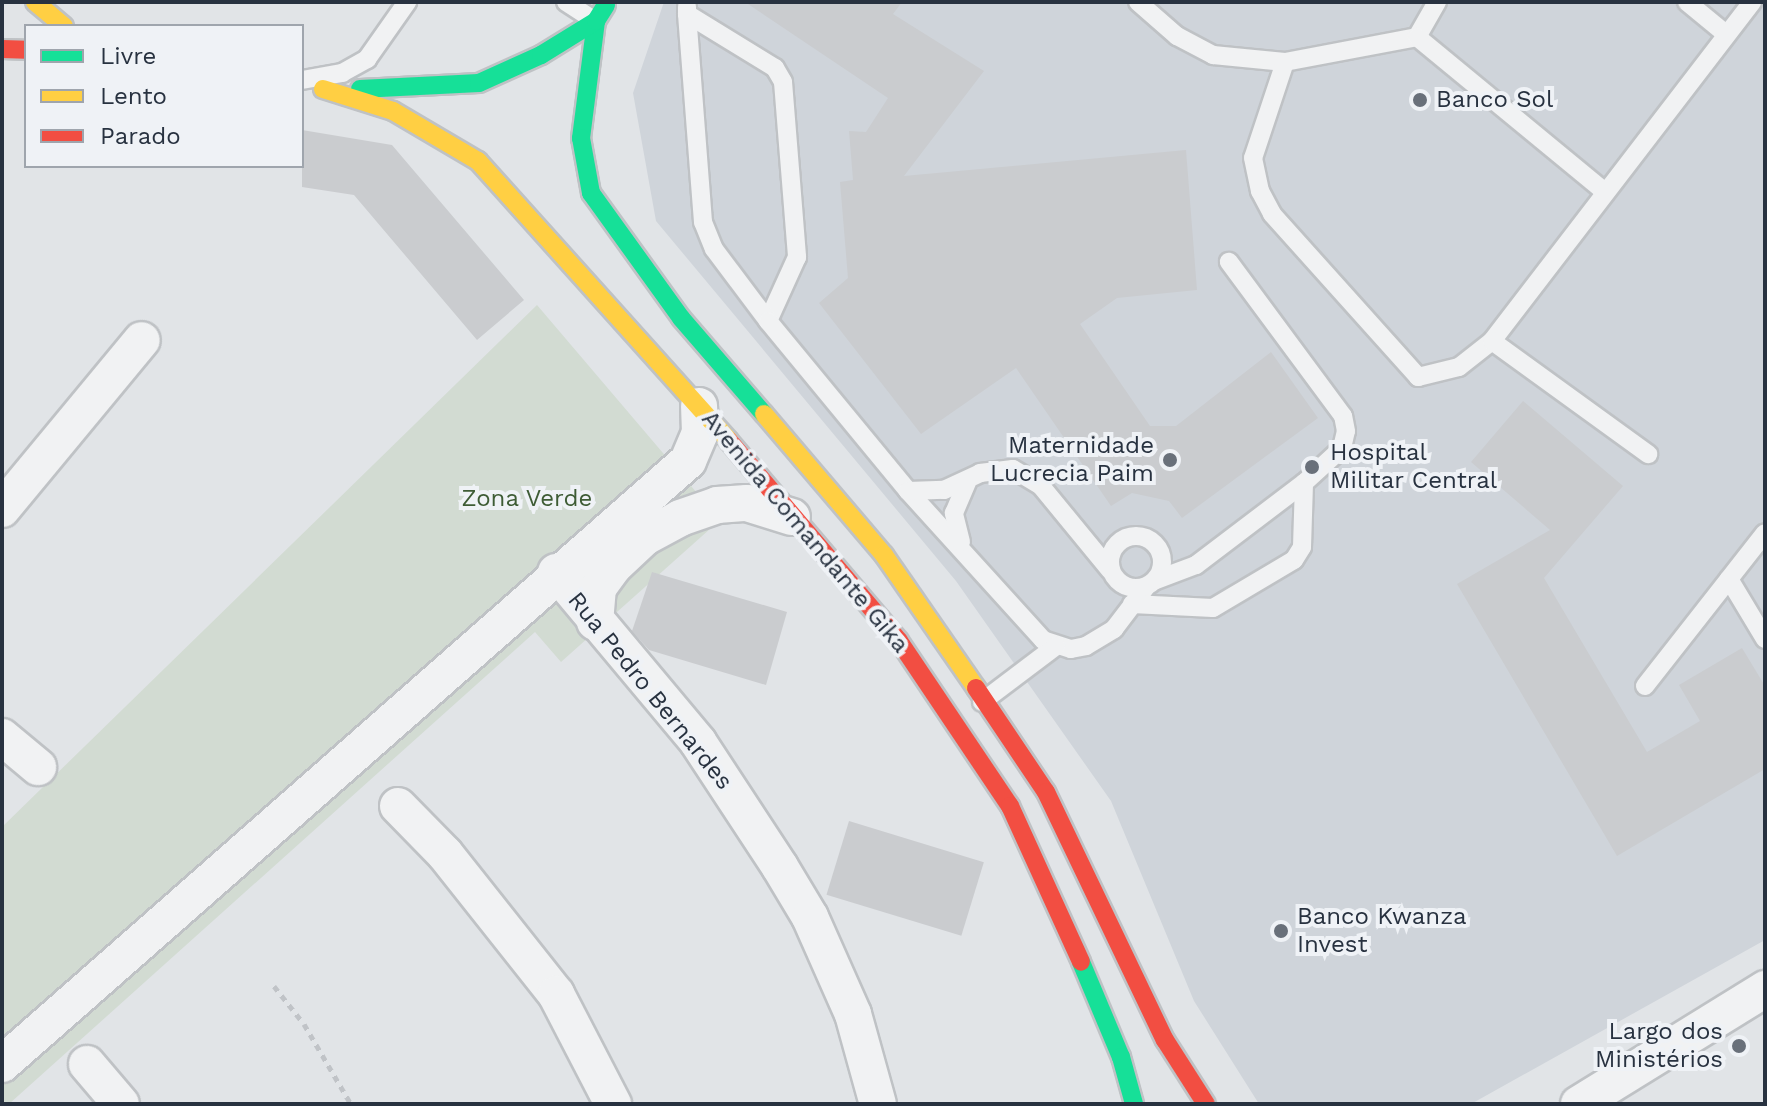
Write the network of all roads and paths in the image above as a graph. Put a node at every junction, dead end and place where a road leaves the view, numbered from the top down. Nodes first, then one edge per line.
1 (35, 2) edge
2 (407, 2) edge
3 (566, 2) edge
4 (608, 2) edge
5 (1138, 2) edge
6 (1437, 2) edge
7 (1687, 2) edge
8 (1752, 2) edge
9 (687, 8) edge
10 (596, 21) junction
11 (62, 24) edge
12 (1726, 34) junction
13 (1417, 37) junction
14 (2, 49) edge
15 (24, 50) edge
16 (1285, 62) junction
17 (304, 82) edge
18 (304, 83) edge
19 (323, 89) junction
20 (1605, 192) junction
21 (1229, 262) dead end
22 (768, 321) junction
23 (142, 340) dead end
24 (1492, 341) junction
25 (699, 406) junction
26 (1648, 454) dead end
27 (967, 483) junction
28 (1304, 483) junction
29 (908, 491) junction
30 (2, 509) edge
31 (792, 517) junction
32 (1071, 527) junction
33 (1765, 533) edge
34 (1119, 541) junction
35 (962, 545) junction
36 (1157, 546) junction
37 (1196, 565) junction
38 (556, 572) junction
39 (1114, 577) junction
40 (1729, 579) junction
41 (1151, 583) junction
42 (1132, 604) junction
43 (595, 622) junction
44 (1114, 629) junction
45 (1765, 639) edge
46 (1056, 646) junction
47 (1645, 686) dead end
48 (985, 701) junction
49 (953, 721) junction
50 (2, 737) edge
51 (38, 767) dead end
52 (398, 806) dead end
53 (274, 986) dead end
54 (1765, 989) edge
55 (2, 1064) edge
56 (87, 1064) dead end
57 (121, 1104) edge
58 (351, 1104) edge
59 (613, 1104) edge
60 (878, 1104) edge
61 (1134, 1104) edge
62 (1206, 1104) edge
63 (1579, 1104) edge

1 - 11 street
2 - 17 lane
3 - 10 lane
4 - 10 street
5 - 16 lane
6 - 13 lane
7 - 12 lane
8 - 12 lane
9 - 22 lane
9 - 22 lane
10 - 19 street
10 - 48 street, Avenida Comandante Gika
12 - 20 lane
13 - 16 lane
13 - 20 lane
14 - 15 street
16 - 24 lane
18 - 19 street
19 - 25 street, Avenida Comandante Gika
20 - 24 lane
21 - 28 lane
22 - 29 lane
23 - 30 street
24 - 26 lane
25 - 31 street, Avenida Comandante Gika
25 - 38 street, Rua Pedro Bernardes
27 - 29 lane
27 - 32 lane
27 - 35 lane
28 - 37 lane
28 - 42 lane
29 - 35 lane
31 - 43 street
31 - 49 street, Avenida Comandante Gika
32 - 34 lane
32 - 39 lane
33 - 40 lane
34 - 36 lane
34 - 39 lane
35 - 46 lane
36 - 37 lane
36 - 41 lane
37 - 41 lane
38 - 43 street, Rua Pedro Bernardes
38 - 55 street
39 - 41 lane
39 - 44 lane
40 - 45 lane
40 - 47 lane
41 - 42 lane
42 - 44 lane
43 - 60 street, Rua Pedro Bernardes
44 - 46 lane
46 - 48 lane
48 - 49 lane
48 - 62 street, Avenida Comandante Gika
49 - 61 street, Avenida Comandante Gika
50 - 51 street
52 - 59 street
53 - 58 path
54 - 63 street
56 - 57 street

